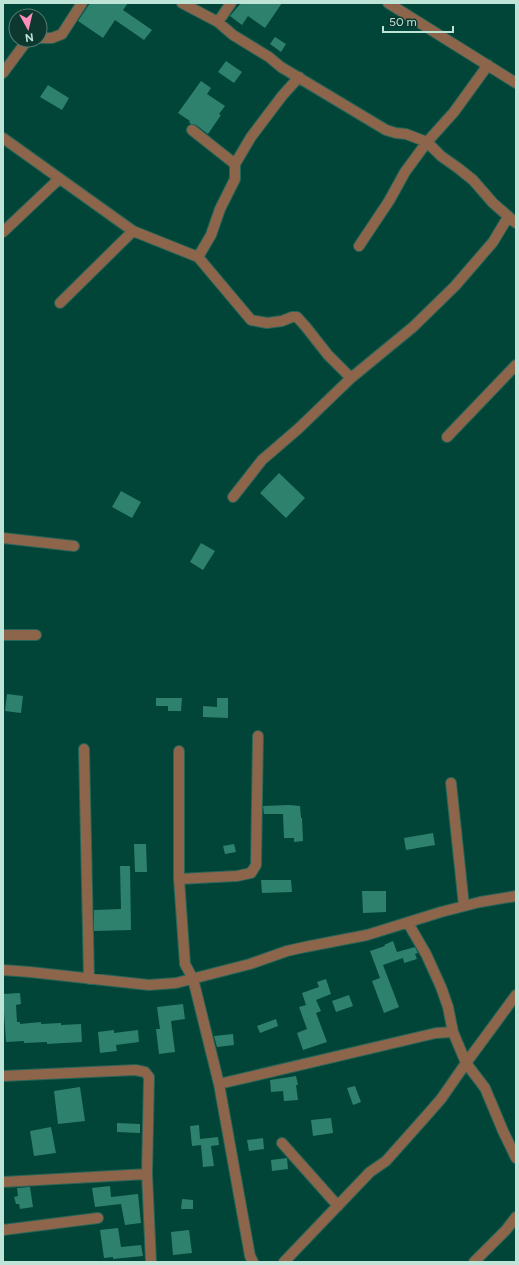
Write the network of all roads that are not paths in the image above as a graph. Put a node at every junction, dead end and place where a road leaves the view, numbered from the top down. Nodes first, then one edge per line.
1 (82, 3) edge
2 (182, 3) edge
3 (231, 3) edge
4 (388, 3) edge
5 (218, 22) junction
6 (48, 38) edge
7 (22, 48) edge
8 (488, 65) junction
9 (3, 73) edge
10 (299, 77) junction
11 (516, 83) edge
12 (192, 130) dead end
13 (3, 138) edge
14 (427, 142) junction
15 (235, 164) junction
16 (59, 179) junction
17 (512, 220) edge
18 (133, 231) junction
19 (3, 232) edge
20 (359, 246) dead end
21 (198, 257) junction
22 (60, 303) dead end
23 (516, 365) edge
24 (351, 378) junction
25 (447, 437) dead end
26 (233, 497) dead end
27 (3, 538) edge
28 (74, 546) dead end
29 (3, 635) edge
30 (36, 635) dead end
31 (258, 736) dead end
32 (84, 749) dead end
33 (179, 751) dead end
34 (451, 783) dead end
35 (180, 879) junction
36 (516, 896) edge
37 (464, 906) junction
38 (408, 923) junction
39 (3, 970) edge
40 (89, 979) junction
41 (193, 979) junction
42 (516, 995) edge
43 (453, 1032) junction
44 (466, 1063) junction
45 (3, 1076) edge
46 (219, 1084) junction
47 (282, 1143) dead end
48 (516, 1158) edge
49 (147, 1174) junction
50 (3, 1182) edge
51 (338, 1206) junction
52 (516, 1217) edge
53 (98, 1218) dead end
54 (3, 1230) edge
55 (151, 1262) edge
56 (253, 1262) edge
57 (284, 1262) edge
58 (474, 1262) edge

1 - 6 street
2 - 5 street
3 - 5 street
4 - 8 street
5 - 10 street
7 - 9 street
8 - 11 street
8 - 14 street
10 - 14 street
10 - 15 street
12 - 15 street
13 - 16 street
14 - 17 street
14 - 20 street
15 - 21 street
16 - 18 street
16 - 19 street
17 - 24 street
18 - 21 street
18 - 22 street
21 - 24 street
23 - 25 street
24 - 26 street
27 - 28 street
29 - 30 street
31 - 35 street
32 - 40 street
33 - 35 street
34 - 37 street
35 - 41 street
36 - 37 street
37 - 38 street
38 - 41 street
38 - 43 street
39 - 40 street
40 - 41 street
41 - 46 street
42 - 44 street
43 - 44 street
43 - 46 street
44 - 48 street
44 - 51 street
45 - 49 street
46 - 56 street
47 - 51 street
49 - 50 street
49 - 55 street
51 - 57 street
52 - 58 street
53 - 54 street

